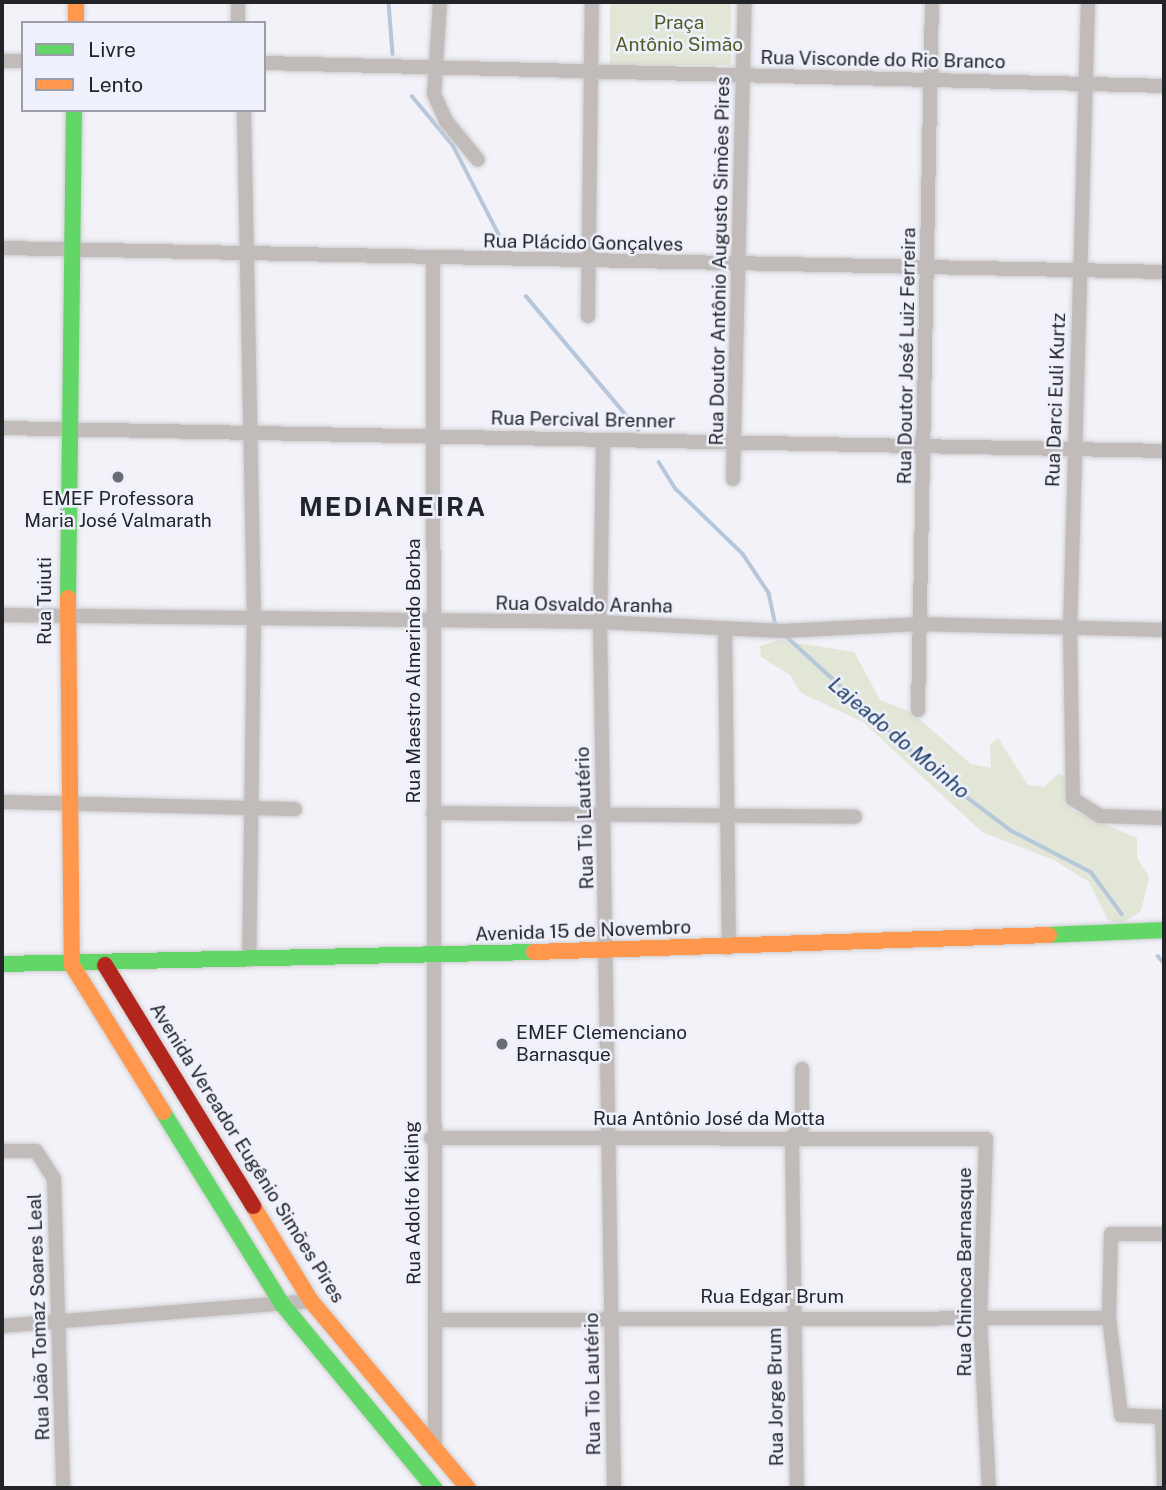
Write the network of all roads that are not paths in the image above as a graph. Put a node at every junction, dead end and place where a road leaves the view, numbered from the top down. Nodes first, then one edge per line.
1 (76, 2) edge
2 (238, 2) edge
3 (440, 2) edge
4 (592, 2) edge
5 (745, 2) edge
6 (932, 2) edge
7 (1088, 2) edge
8 (75, 21) edge
9 (238, 21) edge
10 (2, 61) edge
11 (21, 61) edge
12 (266, 64) edge
13 (437, 67) junction
14 (590, 71) junction
15 (744, 76) junction
16 (929, 79) junction
17 (1086, 86) junction
18 (1164, 86) edge
19 (74, 112) edge
20 (244, 112) edge
21 (478, 160) dead end
22 (2, 248) edge
23 (70, 252) junction
24 (247, 253) junction
25 (433, 260) junction
26 (589, 262) junction
27 (741, 265) junction
28 (929, 267) junction
29 (1079, 271) junction
30 (1164, 272) edge
31 (588, 316) dead end
32 (2, 428) edge
33 (65, 431) junction
34 (252, 434) junction
35 (434, 437) junction
36 (604, 440) junction
37 (735, 441) junction
38 (925, 447) junction
39 (1073, 451) junction
40 (1164, 451) edge
41 (733, 479) dead end
42 (2, 615) edge
43 (65, 615) junction
44 (254, 616) junction
45 (600, 622) junction
46 (432, 623) junction
47 (918, 624) junction
48 (724, 628) junction
49 (1070, 629) junction
50 (1164, 630) edge
51 (918, 710) dead end
52 (2, 802) edge
53 (68, 803) junction
54 (252, 809) junction
55 (295, 809) dead end
56 (433, 813) junction
57 (606, 813) junction
58 (726, 816) junction
59 (855, 817) dead end
60 (1164, 818) edge
61 (1164, 930) edge
62 (729, 948) junction
63 (607, 950) junction
64 (435, 956) junction
65 (249, 960) junction
66 (2, 964) edge
67 (72, 965) junction
68 (105, 965) junction
69 (167, 1067) junction
70 (802, 1069) dead end
71 (147, 1080) junction
72 (792, 1137) junction
73 (431, 1138) junction
74 (609, 1139) junction
75 (986, 1139) joint
76 (2, 1151) edge
77 (235, 1179) junction
78 (213, 1192) junction
79 (1164, 1234) edge
80 (311, 1301) junction
81 (282, 1304) junction
82 (611, 1316) junction
83 (793, 1317) junction
84 (980, 1318) junction
85 (1109, 1318) junction
86 (435, 1320) junction
87 (61, 1325) junction
88 (2, 1326) edge
89 (393, 1403) junction
90 (1163, 1417) edge
91 (372, 1421) junction
92 (435, 1451) junction
93 (63, 1488) edge
94 (434, 1488) edge
95 (468, 1488) edge
96 (614, 1488) edge
97 (797, 1488) edge
98 (989, 1488) edge
99 (1164, 1488) edge

1 - 8 street
2 - 9 street
3 - 13 street
4 - 14 street
5 - 15 street, Rua Doutor Antônio Augusto Simões Pires
6 - 16 street, Rua Doutor José Luiz Ferreira
7 - 17 street, Rua Darci Euli Kurtz
10 - 11 street
12 - 13 street, Rua Visconde do Rio Branco
13 - 14 street, Rua Visconde do Rio Branco
13 - 21 street
14 - 15 street, Rua Visconde do Rio Branco
14 - 26 street
15 - 16 street, Rua Visconde do Rio Branco
15 - 27 street, Rua Doutor Antônio Augusto Simões Pires
16 - 17 street, Rua Visconde do Rio Branco
16 - 28 street, Rua Doutor José Luiz Ferreira
17 - 18 street, Rua Visconde do Rio Branco
17 - 29 street, Rua Darci Euli Kurtz
19 - 23 street, Rua Tuiuti
20 - 24 street
22 - 23 street, Rua Plácido Gonçalves
23 - 24 street, Rua Plácido Gonçalves
23 - 33 street, Rua Tuiuti
24 - 25 street, Rua Plácido Gonçalves
24 - 34 street
25 - 26 street, Rua Plácido Gonçalves
25 - 35 street, Rua Maestro Almerindo Borba
26 - 27 street, Rua Plácido Gonçalves
26 - 31 street
27 - 28 street, Rua Plácido Gonçalves
27 - 37 street, Rua Doutor Antônio Augusto Simões Pires
28 - 29 street, Rua Plácido Gonçalves
28 - 38 street, Rua Doutor José Luiz Ferreira
29 - 30 street, Rua Plácido Gonçalves
29 - 39 street, Rua Darci Euli Kurtz
32 - 33 street, Rua Percival Brenner
33 - 34 street, Rua Percival Brenner
33 - 43 street, Rua Tuiuti
34 - 35 street, Rua Percival Brenner
34 - 44 street
35 - 36 street, Rua Percival Brenner
35 - 46 street, Rua Maestro Almerindo Borba
36 - 37 street, Rua Percival Brenner
36 - 45 street, Rua Tio Lautério
37 - 38 street, Rua Percival Brenner
37 - 41 street, Rua Doutor Antônio Augusto Simões Pires
38 - 39 street, Rua Percival Brenner
38 - 47 street, Rua Doutor José Luiz Ferreira
39 - 40 street, Rua Percival Brenner
39 - 49 street, Rua Darci Euli Kurtz
42 - 43 street, Rua Osvaldo Aranha
43 - 44 street, Rua Osvaldo Aranha
43 - 53 street, Rua Tuiuti
44 - 46 street, Rua Osvaldo Aranha
44 - 54 street
45 - 46 street, Rua Osvaldo Aranha
45 - 48 street, Rua Osvaldo Aranha
45 - 57 street, Rua Tio Lautério
46 - 56 street, Rua Maestro Almerindo Borba
47 - 48 street, Rua Osvaldo Aranha
47 - 49 street, Rua Osvaldo Aranha
47 - 51 street, Rua Doutor José Luiz Ferreira
48 - 58 street
49 - 50 street, Rua Osvaldo Aranha
49 - 60 street, Rua Darci Euli Kurtz
52 - 53 street
53 - 54 street
53 - 67 street, Rua Tuiuti
54 - 55 street
54 - 65 street
56 - 57 street
56 - 64 street, Rua Maestro Almerindo Borba
57 - 58 street
57 - 63 street, Rua Tio Lautério
58 - 59 street
58 - 62 street
61 - 62 street, Avenida 15 de Novembro
62 - 63 street, Avenida 15 de Novembro
63 - 64 street, Avenida 15 de Novembro
63 - 74 street, Rua Tio Lautério
64 - 65 street, Avenida 15 de Novembro
64 - 73 street, Rua Adolfo Kieling
65 - 68 street, Avenida 15 de Novembro
66 - 67 street, Avenida 15 de Novembro
67 - 68 street, Avenida 15 de Novembro
67 - 71 street
68 - 69 street, Avenida Vereador Eugênio Simões Pires
69 - 71 street
69 - 77 street, Avenida Vereador Eugênio Simões Pires
70 - 72 street, Rua Jorge Brum
71 - 78 street
72 - 74 street, Rua Antônio José da Motta
72 - 75 street, Rua Antônio José da Motta
72 - 83 street, Rua Jorge Brum
73 - 74 street, Rua Antônio José da Motta
73 - 86 street, Rua Adolfo Kieling
74 - 82 street, Rua Tio Lautério
75 - 84 street, Rua Chinoca Barnasque
76 - 87 street, Rua João Tomaz Soares Leal
77 - 78 street
77 - 80 street, Avenida Vereador Eugênio Simões Pires
78 - 81 street
79 - 85 street
80 - 81 street
80 - 89 street, Avenida Vereador Eugênio Simões Pires
81 - 87 street
81 - 91 street
82 - 83 street, Rua Edgar Brum
82 - 86 street, Rua Edgar Brum
82 - 96 street, Rua Tio Lautério
83 - 84 street, Rua Edgar Brum
83 - 97 street, Rua Jorge Brum
84 - 85 street, Rua Edgar Brum
84 - 98 street, Rua Chinoca Barnasque
85 - 90 street
86 - 92 street, Rua Adolfo Kieling
87 - 88 street
87 - 93 street, Rua João Tomaz Soares Leal
89 - 91 street
89 - 92 street, Avenida Vereador Eugênio Simões Pires
90 - 99 street
91 - 94 street
92 - 95 street, Avenida Vereador Eugênio Simões Pires

